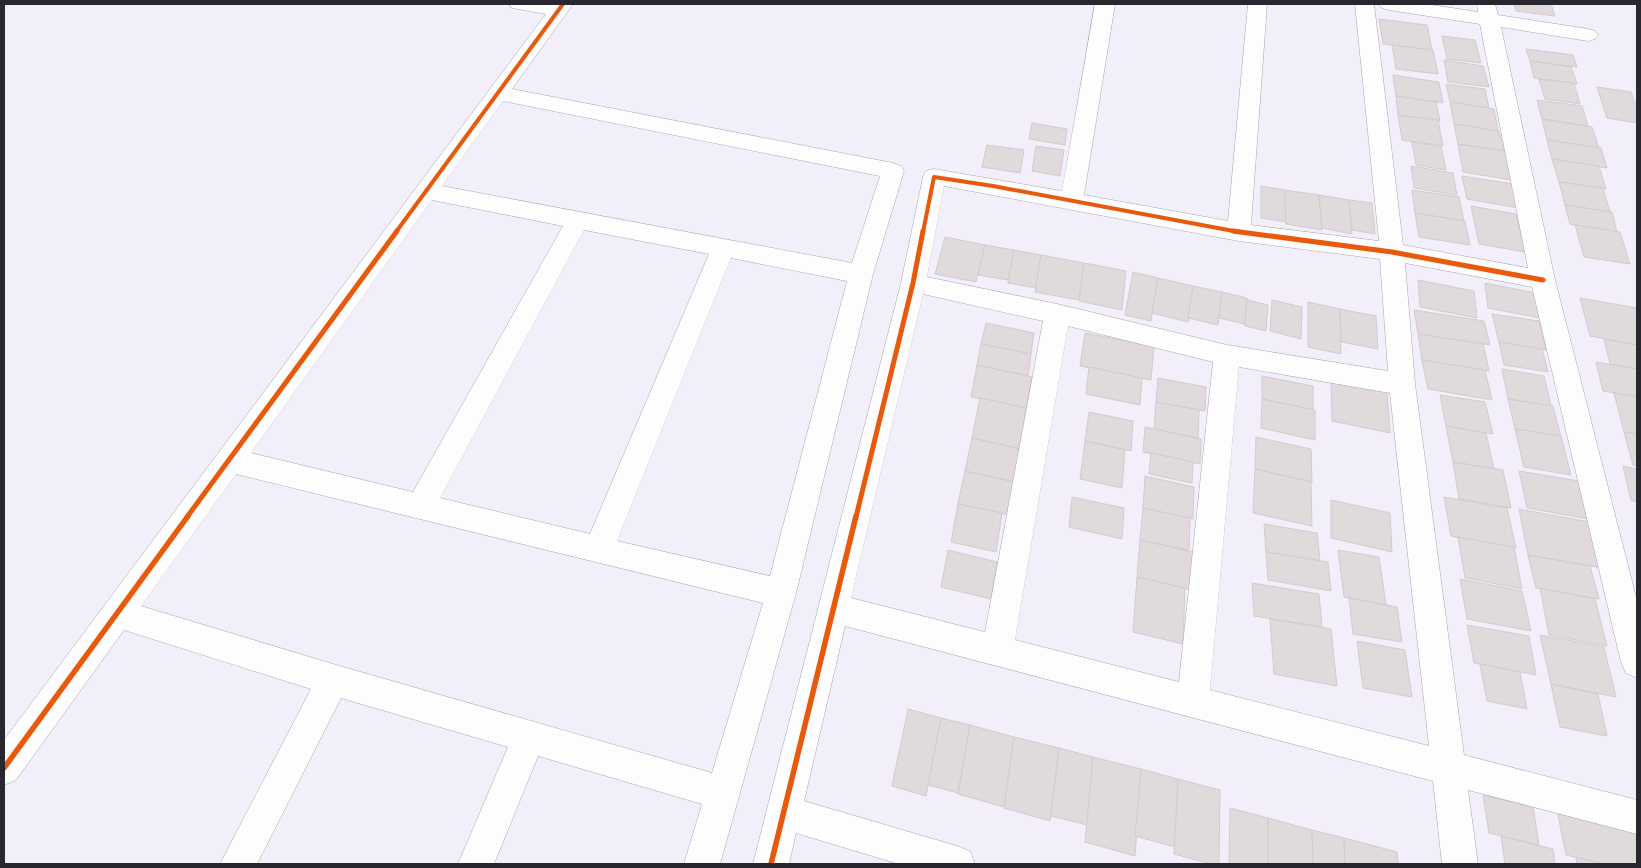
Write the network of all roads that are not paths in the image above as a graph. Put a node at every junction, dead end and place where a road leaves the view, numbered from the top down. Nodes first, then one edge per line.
1 (519, 4) edge
2 (1106, 4) edge
3 (1258, 4) edge
4 (1365, 4) edge
5 (1389, 4) edge
6 (561, 7) edge
7 (1488, 12) edge
8 (1588, 35) dead end
9 (498, 93) junction
10 (426, 191) junction
11 (1072, 201) junction
12 (578, 220) junction
13 (1239, 232) junction
14 (724, 247) junction
15 (1392, 252) junction
16 (861, 274) junction
17 (1543, 280) junction
18 (913, 282) junction
19 (1057, 314) junction
20 (1227, 355) junction
21 (1402, 384) junction
22 (229, 460) junction
23 (420, 507) junction
24 (598, 550) junction
25 (781, 593) junction
26 (834, 608) junction
27 (117, 613) junction
28 (997, 651) junction
29 (1637, 662) edge
30 (333, 680) junction
31 (1193, 702) junction
32 (529, 737) junction
33 (4, 768) edge
34 (1450, 768) junction
35 (722, 793) junction
36 (784, 812) junction
37 (1637, 817) edge
38 (238, 864) edge
39 (476, 864) edge
40 (702, 864) edge
41 (771, 864) edge
42 (957, 864) edge
43 (1460, 864) edge

1 - 6 street
2 - 11 street
3 - 13 street
4 - 15 street
5 - 7 street
6 - 9 street
7 - 8 street
7 - 17 street
9 - 10 street
9 - 16 street
10 - 12 street
10 - 22 street
11 - 13 street
11 - 18 street
12 - 14 street
12 - 23 street
13 - 15 street
14 - 16 street
14 - 24 street
15 - 17 street
15 - 21 street
16 - 25 street
17 - 29 street
18 - 19 street
18 - 26 street
19 - 20 street
19 - 28 street
20 - 21 street
20 - 31 street
21 - 34 street
22 - 23 street
22 - 27 street
23 - 24 street
24 - 25 street
25 - 35 street
26 - 28 street
26 - 36 street
27 - 30 street
27 - 33 street
28 - 31 street
30 - 32 street
30 - 38 street
31 - 34 street
32 - 35 street
32 - 39 street
34 - 37 street
34 - 43 street
35 - 40 street
36 - 41 street
36 - 42 street

